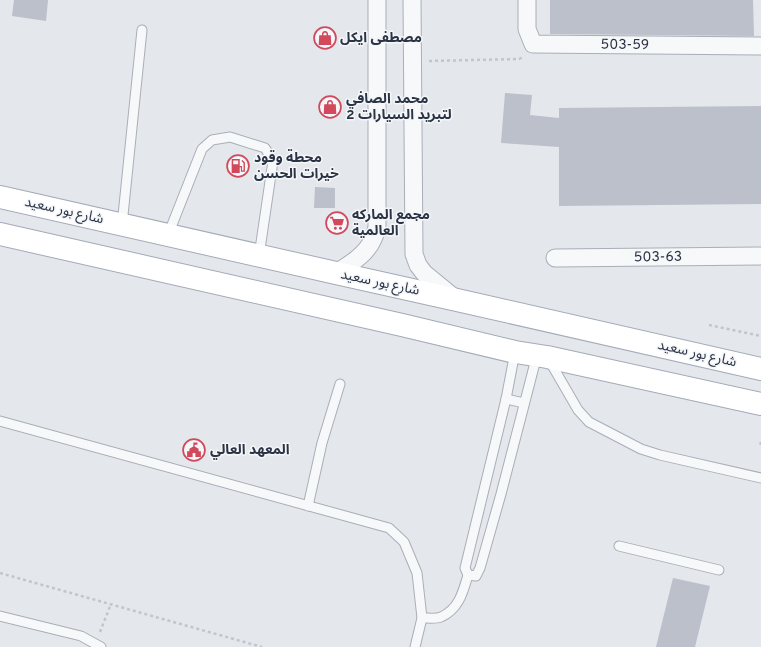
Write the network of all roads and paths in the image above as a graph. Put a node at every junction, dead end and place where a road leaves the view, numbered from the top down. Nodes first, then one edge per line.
1 (377, 0) edge
2 (412, 0) edge
3 (527, 0) edge
4 (142, 30) dead end
5 (533, 44) junction
6 (761, 46) edge
7 (413, 61) junction
8 (0, 197) edge
9 (122, 225) junction
10 (0, 234) edge
11 (168, 235) junction
12 (259, 256) junction
13 (761, 256) edge
14 (555, 258) dead end
15 (336, 273) junction
16 (457, 300) junction
17 (709, 325) dead end
18 (761, 336) edge
19 (515, 352) junction
20 (542, 356) junction
21 (761, 369) edge
22 (340, 384) dead end
23 (506, 399) junction
24 (524, 403) junction
25 (761, 404) edge
26 (0, 421) edge
27 (761, 442) edge
28 (761, 446) edge
29 (761, 478) edge
30 (308, 506) junction
31 (620, 546) dead end
32 (719, 570) dead end
33 (0, 573) edge
34 (468, 575) junction
35 (111, 604) junction
36 (0, 616) edge
37 (422, 618) junction
38 (98, 645) edge
39 (262, 647) edge
40 (415, 647) edge

1 - 15 street
2 - 7 street
3 - 5 street
4 - 9 lane
5 - 6 street, 503-59
5 - 7 path
7 - 16 street
8 - 9 main road, شارع بور سعيد
9 - 11 main road, شارع بور سعيد
10 - 19 main road
11 - 12 main road, شارع بور سعيد
11 - 12 lane
12 - 15 main road, شارع بور سعيد
13 - 14 street, 503-63
15 - 16 main road, شارع بور سعيد
16 - 21 main road, شارع بور سعيد
17 - 18 path
19 - 20 main road
19 - 23 lane
20 - 24 lane
20 - 25 main road
20 - 29 lane
22 - 30 lane
23 - 24 lane
23 - 34 lane
24 - 34 lane
26 - 30 lane
27 - 28 path
30 - 37 lane
31 - 32 lane
33 - 35 path
34 - 37 lane
35 - 38 path
35 - 39 path
36 - 38 lane
37 - 40 lane

